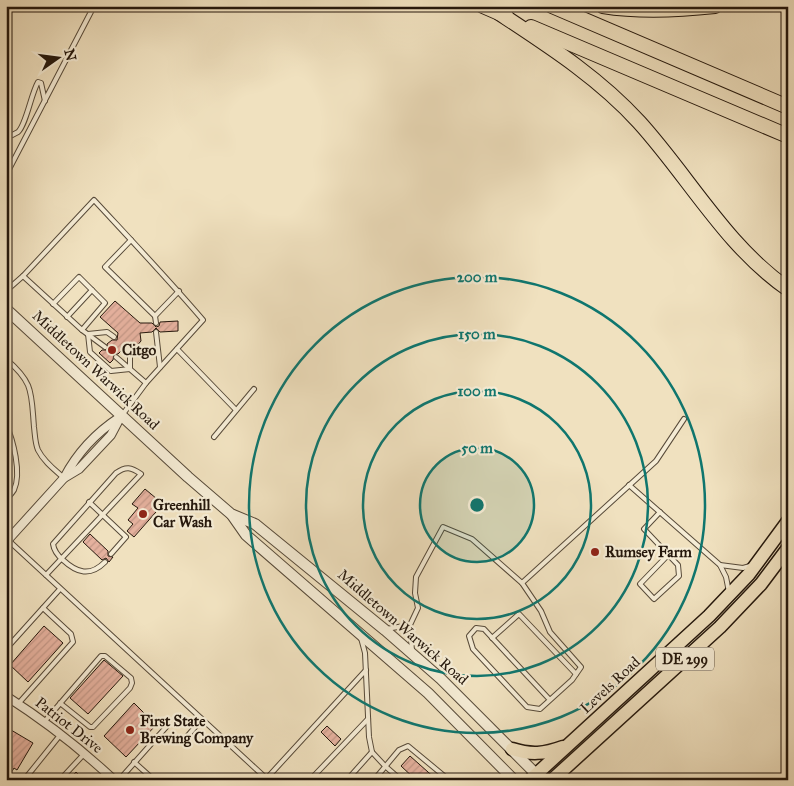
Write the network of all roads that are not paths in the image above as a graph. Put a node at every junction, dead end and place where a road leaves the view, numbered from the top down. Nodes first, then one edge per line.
1 (94, 6) edge
2 (483, 6) edge
3 (552, 6) edge
4 (603, 6) edge
5 (715, 6) edge
6 (499, 13) junction
7 (45, 101) junction
8 (788, 106) edge
9 (788, 136) edge
10 (6, 137) edge
11 (6, 175) edge
12 (131, 240) junction
13 (23, 276) junction
14 (788, 289) edge
15 (92, 290) junction
16 (6, 291) edge
17 (178, 291) junction
18 (53, 304) junction
19 (6, 310) edge
20 (155, 316) junction
21 (67, 317) junction
22 (156, 322) dead end
23 (82, 330) junction
24 (156, 332) dead end
25 (88, 334) junction
26 (114, 337) dead end
27 (105, 347) dead end
28 (125, 347) dead end
29 (177, 349) junction
30 (116, 357) dead end
31 (6, 359) edge
32 (160, 368) junction
33 (130, 370) junction
34 (146, 383) junction
35 (254, 389) dead end
36 (236, 410) junction
37 (121, 416) junction
38 (684, 419) dead end
39 (6, 424) edge
40 (214, 437) dead end
41 (64, 478) junction
42 (629, 485) junction
43 (6, 499) edge
44 (90, 502) junction
45 (660, 512) junction
46 (103, 514) junction
47 (232, 514) junction
48 (788, 521) edge
49 (7, 541) edge
50 (788, 548) edge
51 (111, 554) dead end
52 (668, 555) junction
53 (61, 559) junction
54 (105, 562) dead end
55 (720, 565) junction
56 (756, 565) junction
57 (46, 575) junction
58 (522, 583) junction
59 (60, 589) junction
60 (729, 596) junction
61 (43, 608) junction
62 (410, 625) junction
63 (385, 630) junction
64 (358, 631) junction
65 (492, 638) junction
66 (6, 649) edge
67 (412, 654) junction
68 (366, 670) junction
69 (576, 674) junction
70 (6, 696) edge
71 (550, 700) junction
72 (60, 703) junction
73 (18, 704) junction
74 (202, 719) junction
75 (368, 719) junction
76 (45, 721) junction
77 (168, 725) dead end
78 (61, 734) junction
79 (184, 740) dead end
80 (570, 744) junction
81 (512, 749) junction
82 (85, 752) junction
83 (372, 752) junction
84 (574, 761) junction
85 (134, 762) junction
86 (385, 766) junction
87 (536, 778) edge
88 (268, 779) edge
89 (24, 780) edge
90 (60, 780) edge
91 (114, 780) edge
92 (119, 780) edge
93 (154, 780) edge
94 (310, 780) edge
95 (347, 780) edge
96 (374, 780) edge
97 (401, 780) edge
98 (449, 780) edge
99 (514, 780) edge
100 (552, 780) edge
101 (566, 780) edge

1 - 7 lane
2 - 6 highway
3 - 8 highway
4 - 5 highway
6 - 9 highway
6 - 14 highway
7 - 10 lane
7 - 11 lane
12 - 13 lane
12 - 17 lane
12 - 20 lane
13 - 16 lane
13 - 18 lane
15 - 18 lane
15 - 21 lane
15 - 23 lane
17 - 20 lane
17 - 29 lane
18 - 21 lane
19 - 37 street, Middletown Warwick Road
20 - 22 lane
21 - 23 lane
23 - 25 lane
24 - 32 lane
25 - 26 lane
25 - 27 lane
25 - 33 lane
28 - 33 lane
29 - 32 lane
29 - 36 lane
30 - 33 lane
31 - 41 lane
32 - 34 lane
33 - 34 lane
34 - 37 lane
35 - 36 lane
36 - 40 lane
37 - 41 street
37 - 47 street, Middletown Warwick Road
38 - 42 lane
39 - 43 lane
41 - 49 street
42 - 45 lane
42 - 58 lane
44 - 46 lane
44 - 46 lane
44 - 53 lane
45 - 52 lane
45 - 55 lane
46 - 51 lane
46 - 53 lane
47 - 63 street, Middletown Warwick Road
47 - 64 street, Middletown Warwick Road
48 - 56 main road, Levels Road / DE 299
49 - 57 lane
50 - 84 main road, Levels Road / DE 299
52 - 52 lane
53 - 54 lane
53 - 57 lane
55 - 56 lane
55 - 60 lane
56 - 60 main road, Levels Road / DE 299
57 - 59 lane
58 - 62 lane
58 - 69 lane
59 - 61 lane
59 - 74 lane
60 - 80 main road, Levels Road / DE 299
61 - 66 lane
61 - 73 lane
62 - 63 lane
62 - 67 lane
63 - 67 street, Middletown Warwick Road
64 - 68 lane
64 - 99 street, Middletown Warwick Road
65 - 69 lane
65 - 71 lane
65 - 71 lane
67 - 81 street, Middletown Warwick Road
68 - 75 lane
68 - 88 lane
69 - 71 lane
70 - 73 street, Patriot Drive
72 - 72 lane
72 - 76 lane
73 - 76 street, Patriot Drive
74 - 79 lane
74 - 88 lane
75 - 83 lane
75 - 94 lane
76 - 78 street, Patriot Drive
77 - 85 lane
78 - 82 street, Patriot Drive
78 - 89 lane
80 - 81 main road
80 - 87 main road, Levels Road / DE 299
81 - 87 street, Middletown Warwick Road
82 - 90 lane
82 - 91 street, Patriot Drive
83 - 86 lane
83 - 95 lane
84 - 100 main road, Levels Road / DE 299
84 - 101 main road, DE 299
85 - 92 lane
85 - 93 lane
86 - 96 lane
86 - 97 lane
86 - 98 lane

